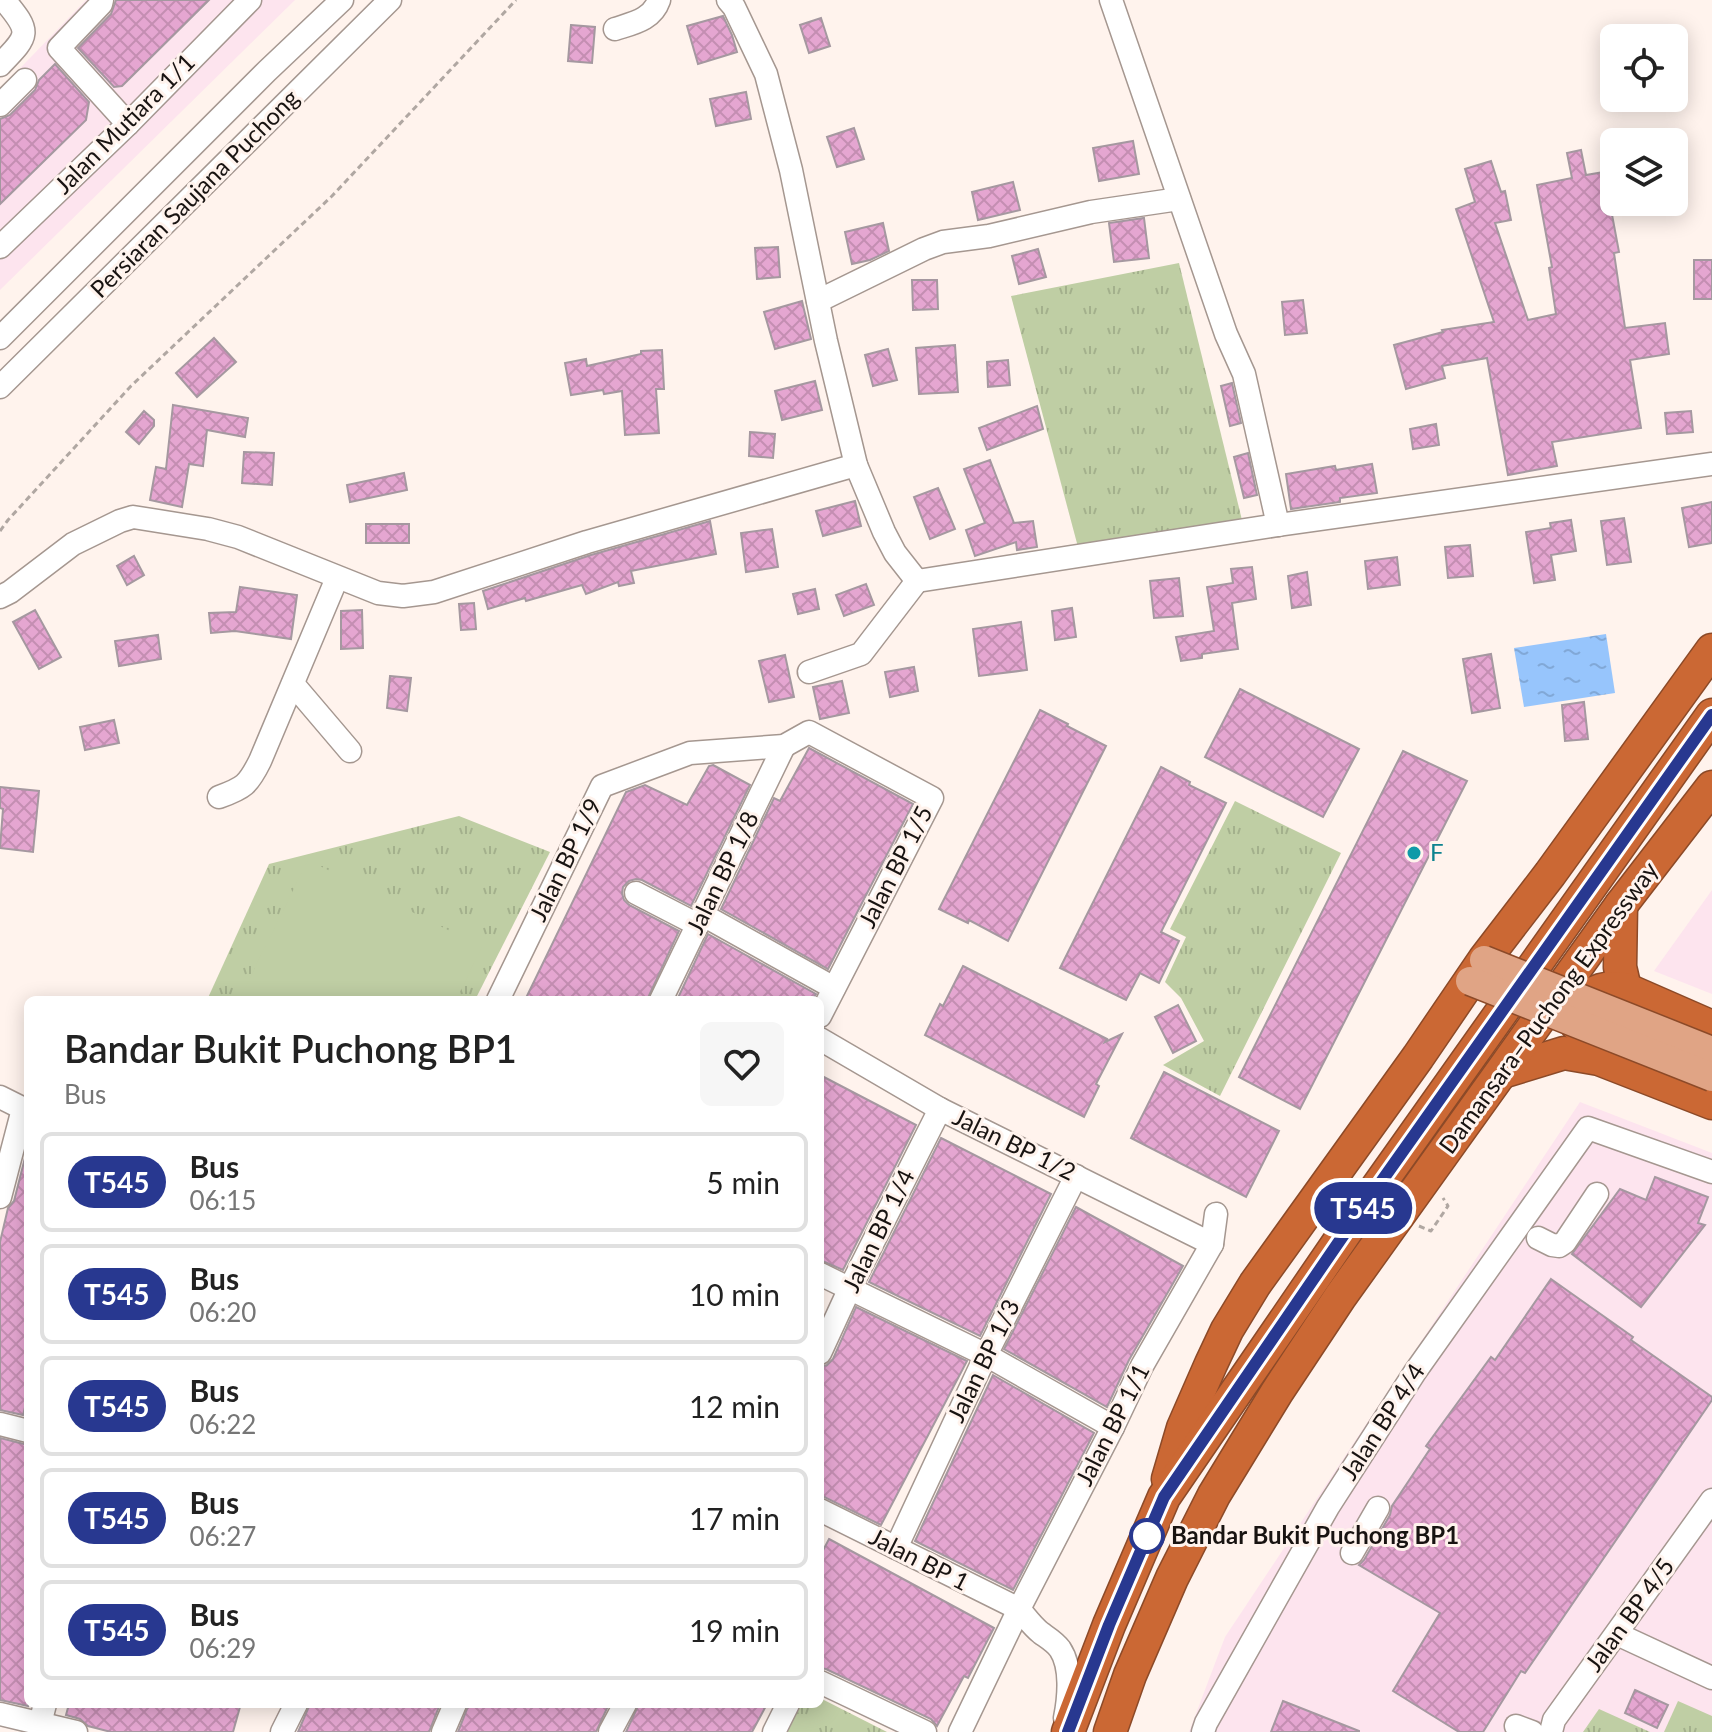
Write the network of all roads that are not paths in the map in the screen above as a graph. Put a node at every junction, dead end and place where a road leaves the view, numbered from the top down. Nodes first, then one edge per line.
1 (4, 0) edge
2 (102, 0) edge
3 (250, 0) edge
4 (342, 0) edge
5 (390, 0) edge
6 (659, 0) edge
7 (728, 0) edge
8 (1111, 0) edge
9 (615, 29) dead end
10 (0, 65) edge
11 (25, 80) dead end
12 (0, 105) edge
13 (128, 124) junction
14 (1179, 199) junction
15 (0, 247) edge
16 (818, 301) junction
17 (0, 338) edge
18 (0, 387) edge
19 (1712, 464) edge
20 (856, 465) junction
21 (1278, 525) junction
22 (337, 578) junction
23 (917, 581) junction
24 (0, 597) edge
25 (1712, 650) edge
26 (809, 672) dead end
27 (293, 684) junction
28 (1712, 715) edge
29 (809, 732) joint
30 (784, 746) junction
31 (350, 751) dead end
32 (1712, 787) edge
33 (219, 797) dead end
34 (1595, 809) junction
35 (636, 893) dead end
36 (1621, 905) junction
37 (700, 920) junction
38 (1477, 971) junction
39 (834, 988) junction
40 (1625, 989) junction
41 (500, 996) edge
42 (663, 996) edge
43 (824, 1008) edge
44 (1712, 1027) edge
45 (824, 1041) edge
46 (1712, 1051) edge
47 (1599, 1059) junction
48 (1502, 1072) junction
49 (1712, 1077) edge
50 (0, 1097) edge
51 (1712, 1103) edge
52 (24, 1109) edge
53 (940, 1109) junction
54 (24, 1117) edge
55 (1712, 1172) edge
56 (1076, 1176) junction
57 (1597, 1194) dead end
58 (0, 1197) edge
59 (1309, 1210) junction
60 (1216, 1214) dead end
61 (1538, 1238) dead end
62 (1212, 1244) junction
63 (824, 1276) edge
64 (849, 1290) junction
65 (824, 1344) edge
66 (986, 1355) junction
67 (0, 1424) edge
68 (1113, 1427) junction
69 (24, 1430) edge
70 (1164, 1497) junction
71 (1712, 1500) edge
72 (1378, 1508) dead end
73 (824, 1519) edge
74 (896, 1548) junction
75 (1352, 1553) dead end
76 (1019, 1609) junction
77 (1617, 1634) junction
78 (1712, 1678) edge
79 (824, 1684) edge
80 (294, 1708) edge
81 (453, 1708) edge
82 (623, 1708) edge
83 (786, 1708) edge
84 (0, 1714) edge
85 (43, 1714) edge
86 (76, 1732) edge
87 (282, 1732) edge
88 (443, 1732) edge
89 (610, 1732) edge
90 (774, 1732) edge
91 (925, 1732) edge
92 (960, 1732) edge
93 (1062, 1732) edge
94 (1068, 1732) edge
95 (1110, 1732) edge
96 (1203, 1732) edge
97 (1551, 1732) edge

1 - 10 street
2 - 13 street
3 - 13 street, Jalan Mutiara 1/1
4 - 17 street, Persiaran Saujana Puchong
5 - 18 street, Persiaran Saujana Puchong
6 - 9 street
7 - 16 street
8 - 14 street
11 - 12 street
13 - 15 street, Jalan Mutiara 1/1
14 - 16 street
14 - 21 street
16 - 20 street
19 - 21 street
20 - 22 street
20 - 23 street
21 - 23 street
22 - 24 street
22 - 27 street
23 - 26 street
25 - 34 highway
27 - 31 street
27 - 33 street
28 - 70 highway, Damansara–Puchong Expressway
29 - 30 street, Jalan BP 1/9
29 - 39 street, Jalan BP 1/5
30 - 37 street, Jalan BP 1/8
30 - 41 street, Jalan BP 1/9
32 - 36 highway, Damansara–Puchong Expressway
34 - 38 highway
34 - 59 highway
35 - 37 street
36 - 40 highway
36 - 48 highway, Damansara–Puchong Expressway
37 - 39 street
37 - 42 street, Jalan BP 1/8
38 - 46 main road, bridge
38 - 49 main road, bridge
38 - 59 highway
39 - 43 street, Jalan BP 1/5
40 - 44 highway
40 - 47 highway
45 - 53 street, Jalan BP 1/2
47 - 48 highway
47 - 51 highway
48 - 95 highway, Damansara–Puchong Expressway
50 - 52 street
53 - 56 street, Jalan BP 1/2
53 - 64 street, Jalan BP 1/4
54 - 58 street
55 - 96 street, Jalan BP 4/4
56 - 62 street, Jalan BP 1/2
56 - 66 street, Jalan BP 1/3
57 - 61 street
59 - 70 highway
60 - 62 street
62 - 68 street, Jalan BP 1/1
63 - 64 street
64 - 65 street, Jalan BP 1/4
64 - 66 street
66 - 68 street
66 - 74 street, Jalan BP 1/3
67 - 69 street
68 - 76 street, Jalan BP 1/1
70 - 94 highway, Damansara–Puchong Expressway
71 - 77 street, Jalan BP 4/5
72 - 75 street
73 - 74 street, Jalan BP 1
74 - 76 street, Jalan BP 1
76 - 92 street, Jalan BP 1/1
76 - 93 street, Jalan BP 1
77 - 78 street
77 - 97 street, Jalan BP 4/5
79 - 91 street
80 - 87 street
81 - 88 street
82 - 89 street
83 - 90 street
84 - 85 street
85 - 86 street

